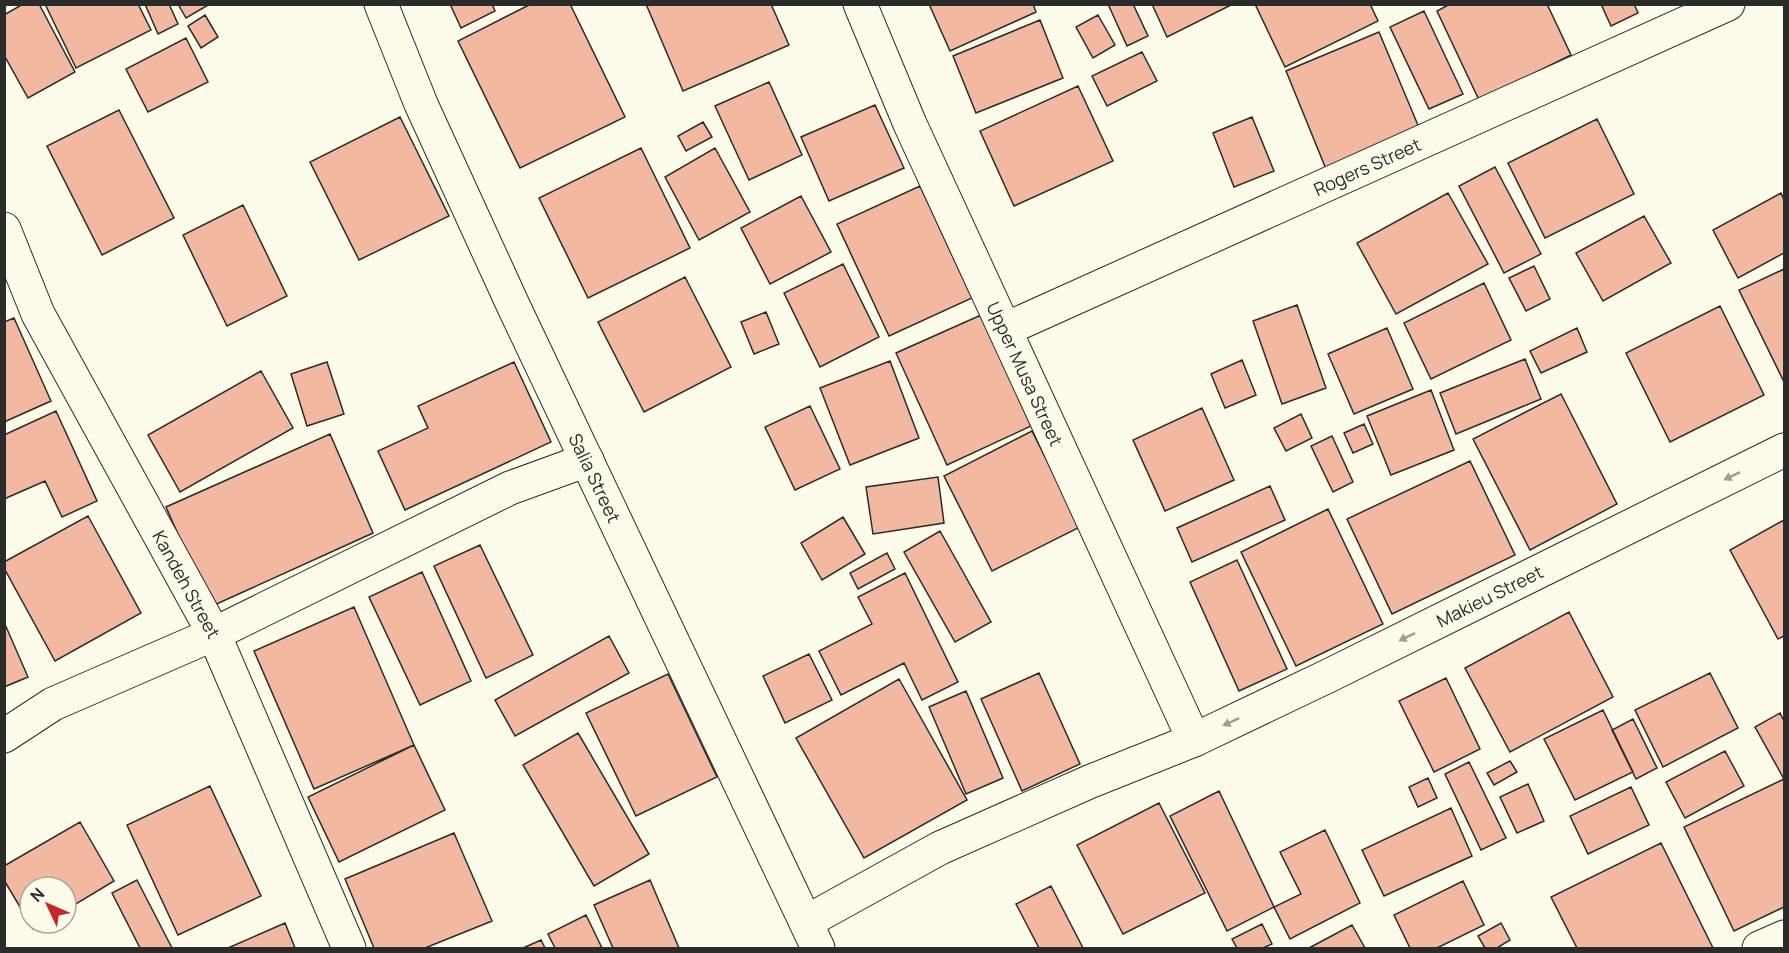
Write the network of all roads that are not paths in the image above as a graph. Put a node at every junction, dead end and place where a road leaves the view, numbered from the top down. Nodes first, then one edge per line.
1 (381, 4) edge
2 (860, 4) edge
3 (1728, 4) edge
4 (4, 229) edge
5 (1006, 329) junction
6 (1785, 450) edge
7 (587, 460) junction
8 (214, 634) junction
9 (4, 735) edge
10 (1194, 740) junction
11 (812, 935) edge
12 (1785, 937) edge
13 (349, 948) edge
14 (1759, 948) edge

1 - 7 street, Salia Street
2 - 5 street, Upper Musa Street
3 - 5 street, Rogers Street
4 - 8 street, Kandeh Street
5 - 10 street, Upper Musa Street
6 -> 10 street, Makieu Street
7 - 8 street
7 - 11 street, Salia Street
8 - 9 street
8 - 13 street, Kandeh Street
10 - 11 street, Makieu Street
12 - 14 street

